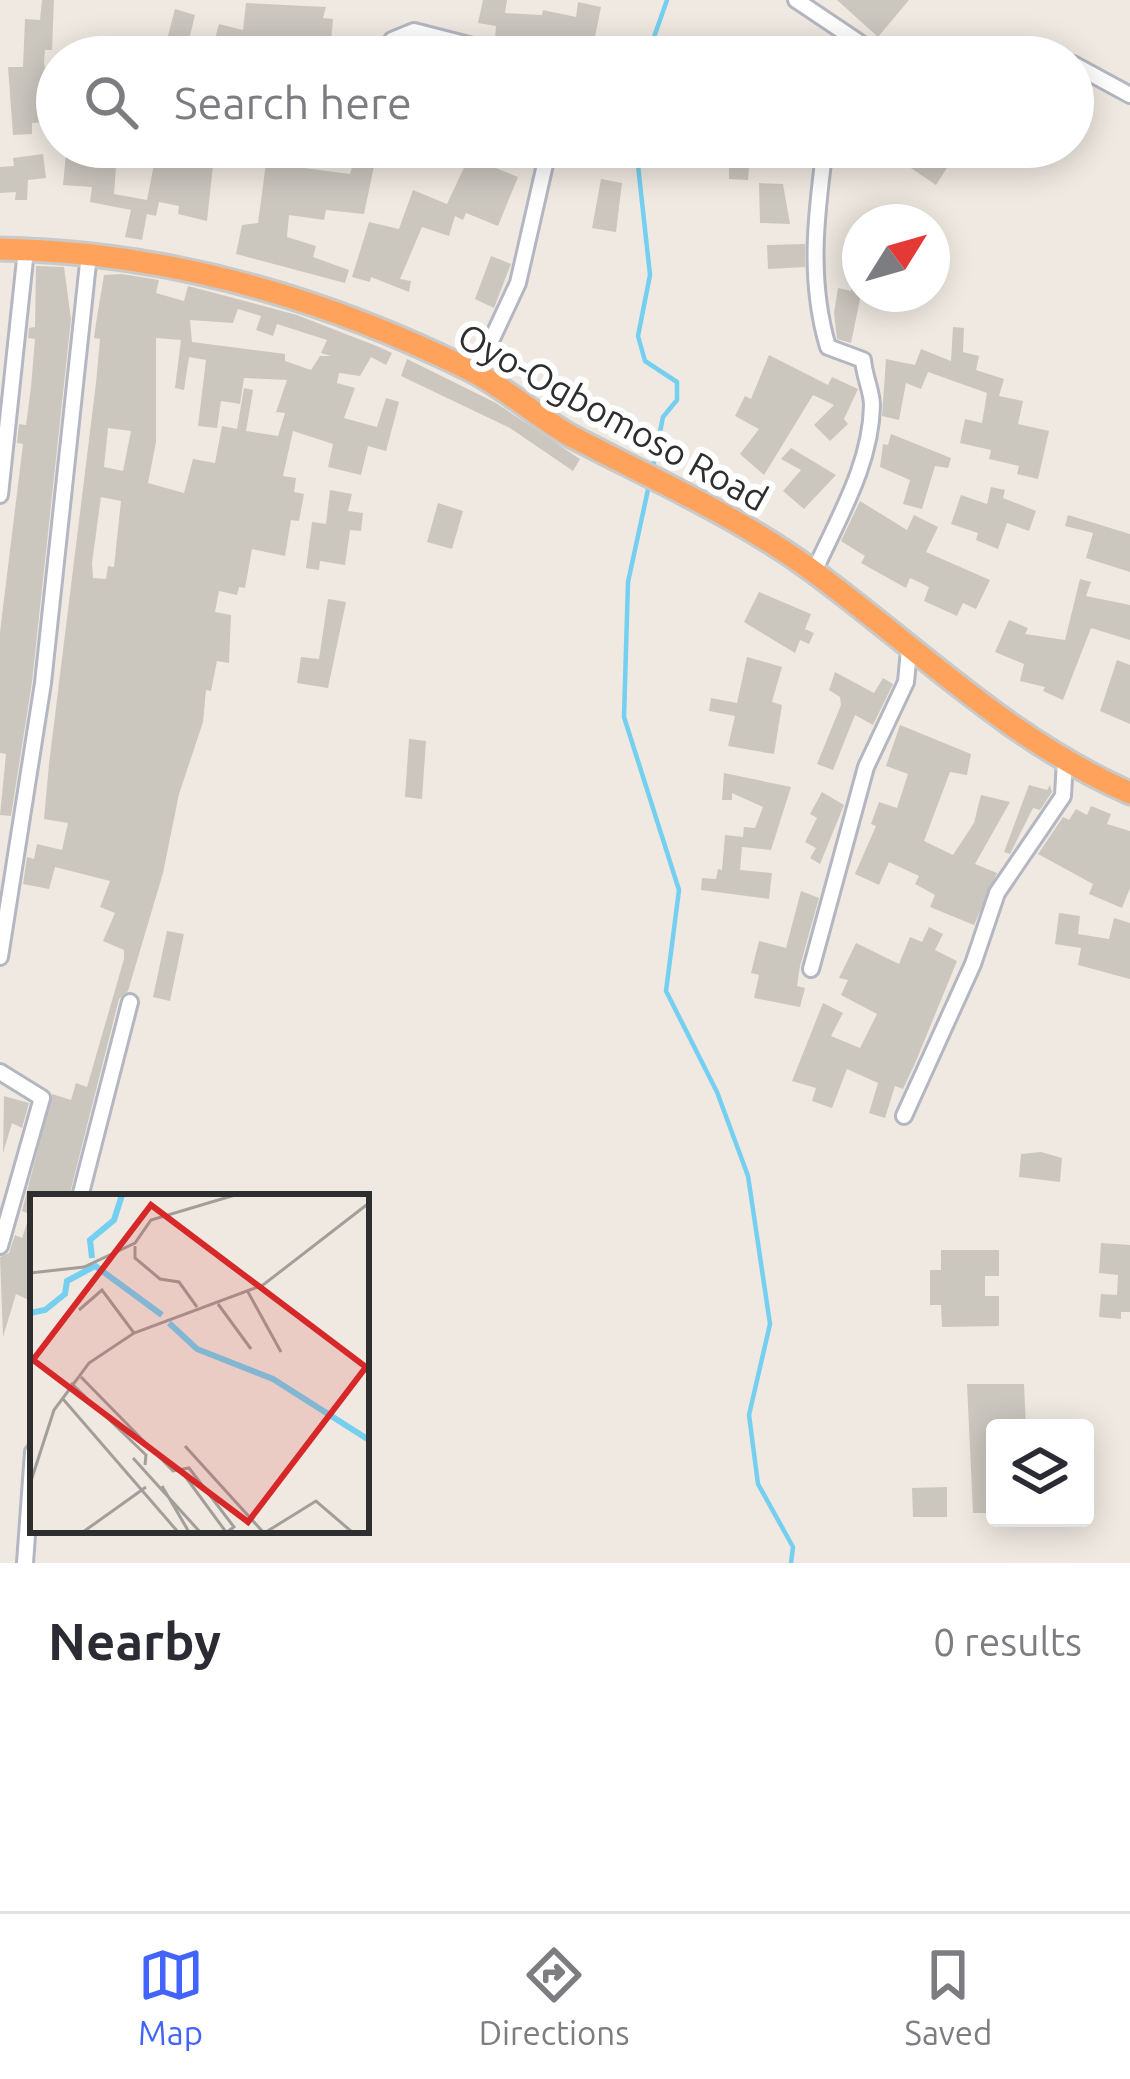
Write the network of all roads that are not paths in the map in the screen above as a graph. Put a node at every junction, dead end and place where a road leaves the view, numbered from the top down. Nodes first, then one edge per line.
1 (796, 0) edge
2 (850, 36) edge
3 (1094, 75) edge
4 (1130, 94) edge
5 (543, 168) edge
6 (822, 168) edge
7 (0, 249) edge
8 (26, 250) junction
9 (89, 254) junction
10 (476, 373) junction
11 (0, 495) edge
12 (814, 572) junction
13 (909, 650) junction
14 (1065, 760) junction
15 (1130, 793) edge
16 (0, 958) edge
17 (811, 970) dead end
18 (130, 1001) dead end
19 (2, 1072) edge
20 (904, 1116) dead end
21 (81, 1194) edge
22 (0, 1246) edge
23 (30, 1500) edge
24 (26, 1563) edge

1 - 2 street
3 - 4 street
5 - 10 street
6 - 12 street
7 - 8 highway, Oyo-Ogbomoso Road
8 - 9 highway, Oyo-Ogbomoso Road
8 - 11 street
9 - 10 highway, Oyo-Ogbomoso Road
9 - 16 street
10 - 12 highway, Oyo-Ogbomoso Road
12 - 13 highway, Oyo-Ogbomoso Road
13 - 14 highway, Oyo-Ogbomoso Road
13 - 17 street
14 - 15 highway, Oyo-Ogbomoso Road
14 - 20 street
18 - 21 street
19 - 22 street
23 - 24 street

